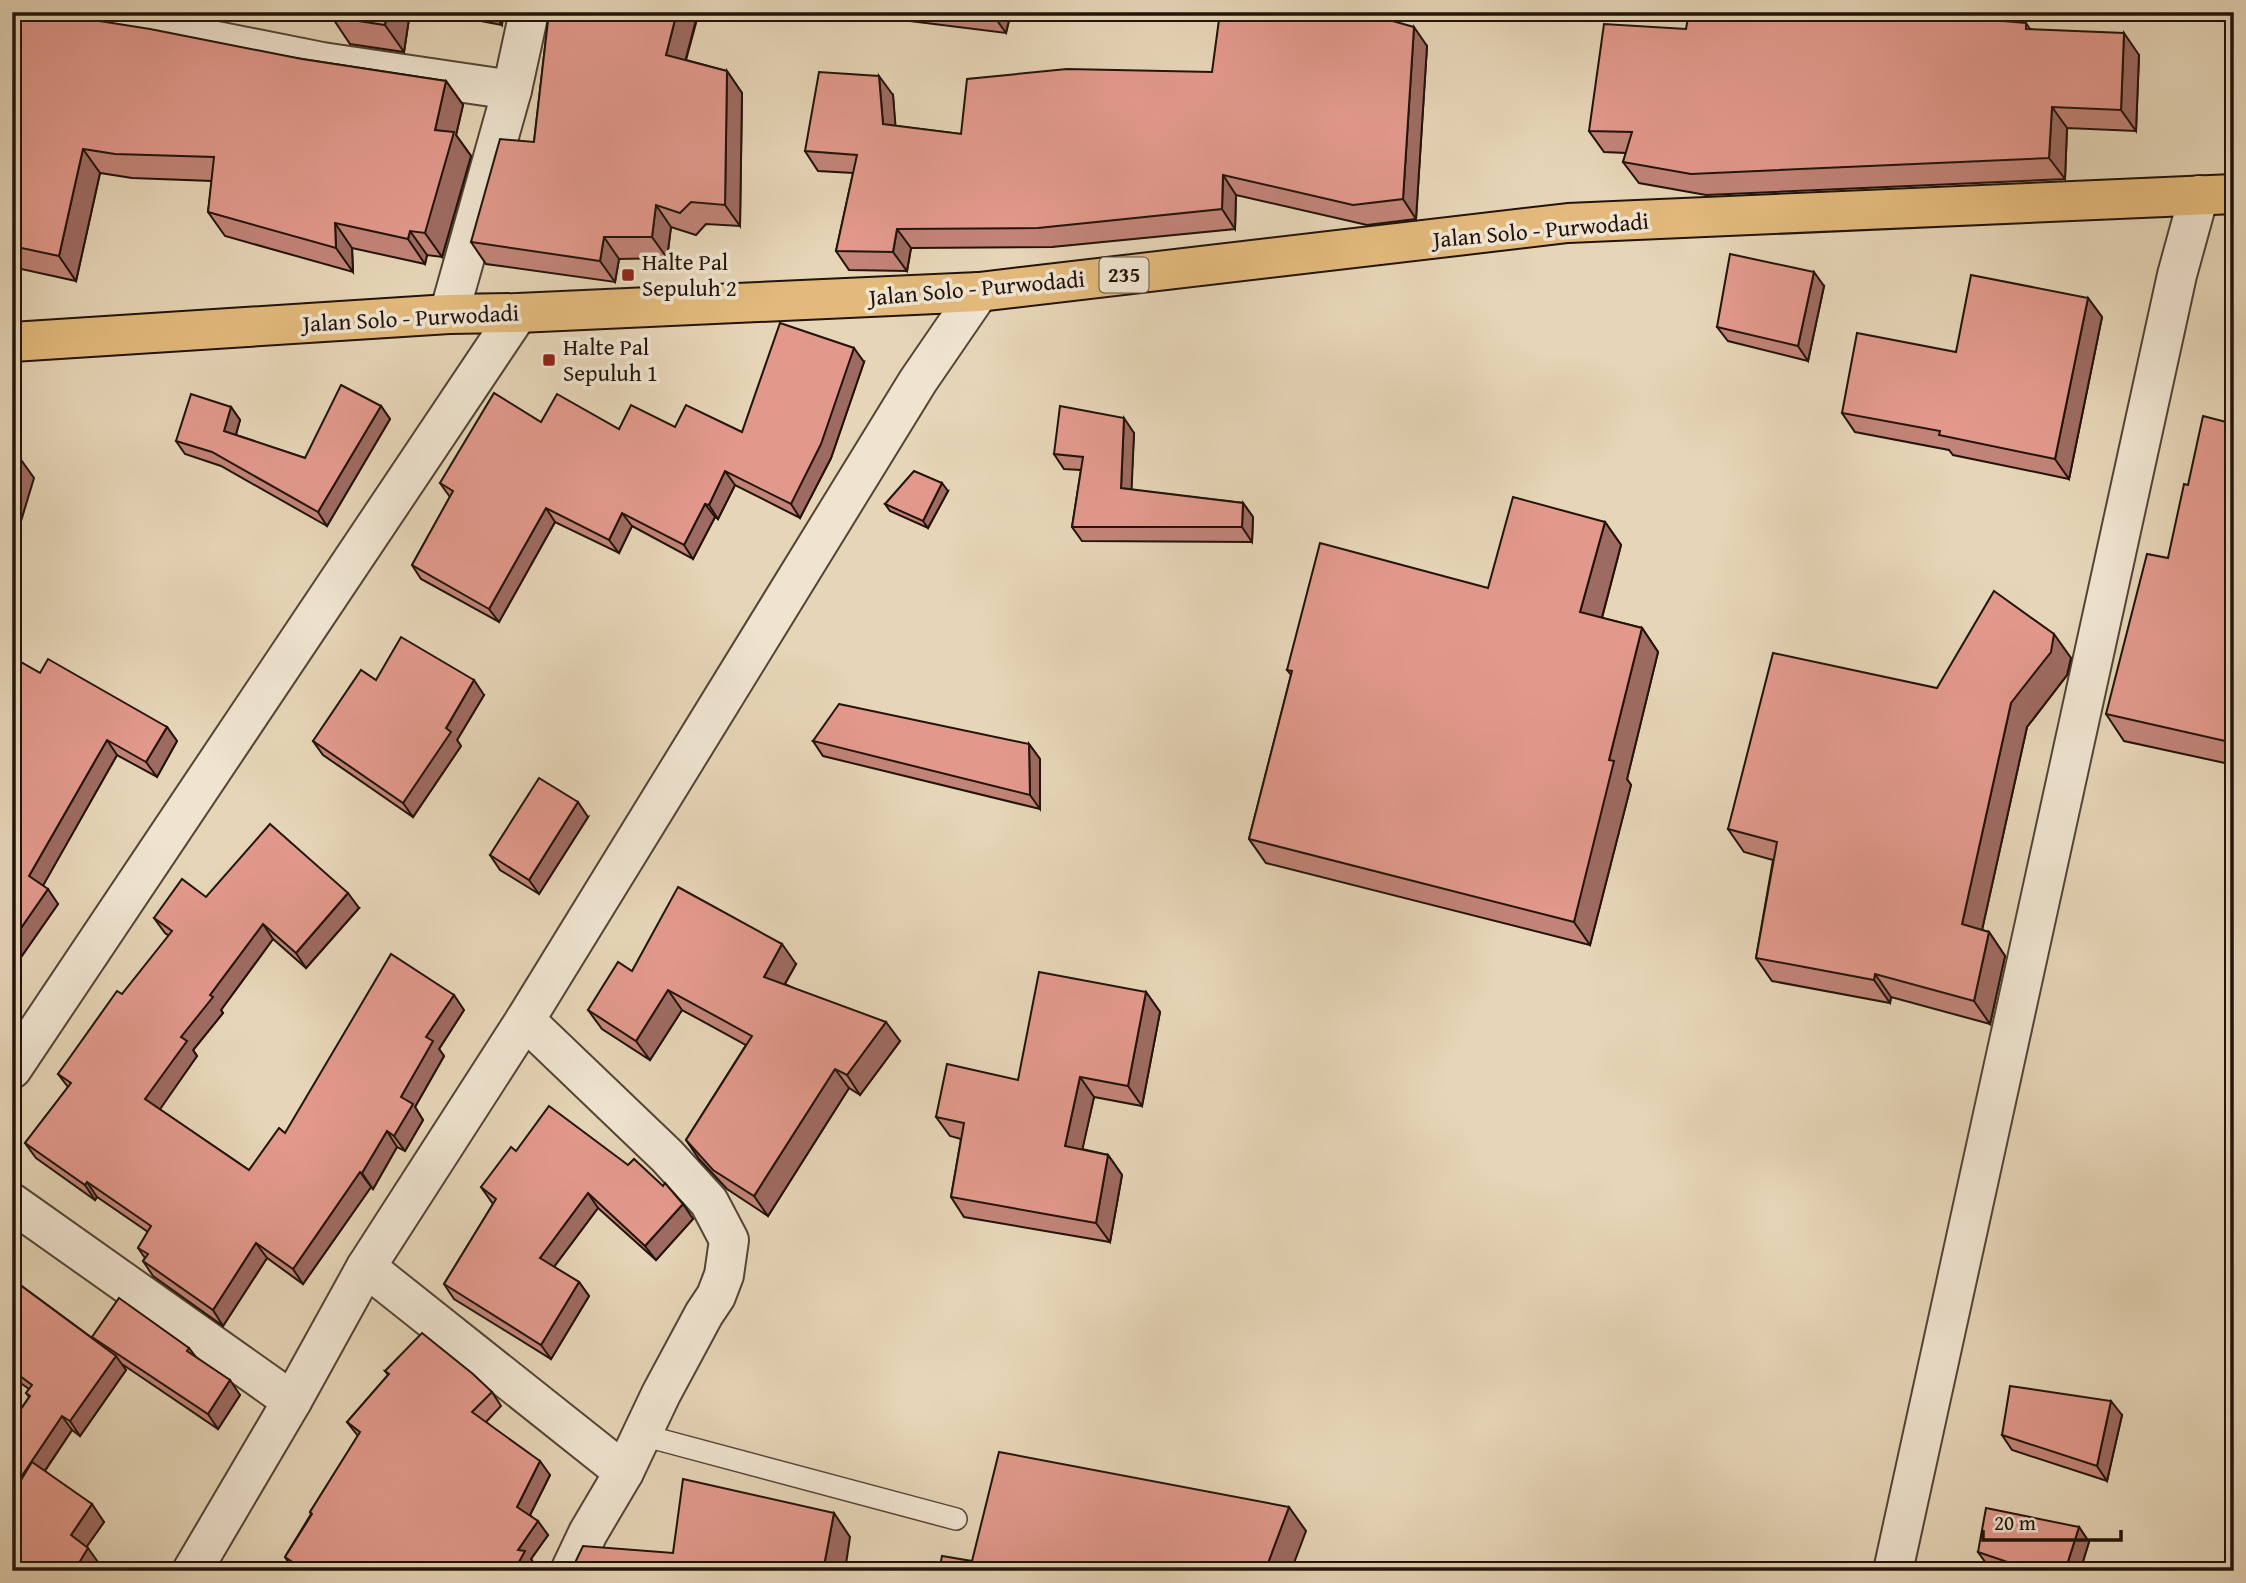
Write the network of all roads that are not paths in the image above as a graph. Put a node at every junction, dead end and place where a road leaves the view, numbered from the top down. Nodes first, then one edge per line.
1 (45, 12) edge
2 (529, 12) edge
3 (174, 22) edge
4 (512, 90) junction
5 (2216, 195) edge
6 (979, 292) junction
7 (519, 313) junction
8 (449, 314) junction
9 (12, 342) edge
10 (525, 1020) junction
11 (12, 1069) edge
12 (12, 1203) edge
13 (366, 1267) junction
14 (292, 1401) junction
15 (642, 1435) junction
16 (624, 1472) junction
17 (957, 1520) dead end
18 (202, 1567) edge
19 (570, 1571) edge
20 (1893, 1571) edge

1 - 3 street
2 - 4 street
3 - 4 street
4 - 8 street
5 - 6 main road, Jalan Solo - Purwodadi / 235
5 - 20 street
6 - 7 main road, Jalan Solo - Purwodadi / 235
6 - 10 street
7 - 8 main road, Jalan Solo - Purwodadi / 235
7 - 11 street
8 - 9 main road, Jalan Solo - Purwodadi / 235
10 - 13 street
10 - 15 street
12 - 14 street
13 - 14 street
13 - 16 street
14 - 18 street
15 - 16 street
15 - 17 lane
16 - 19 street

